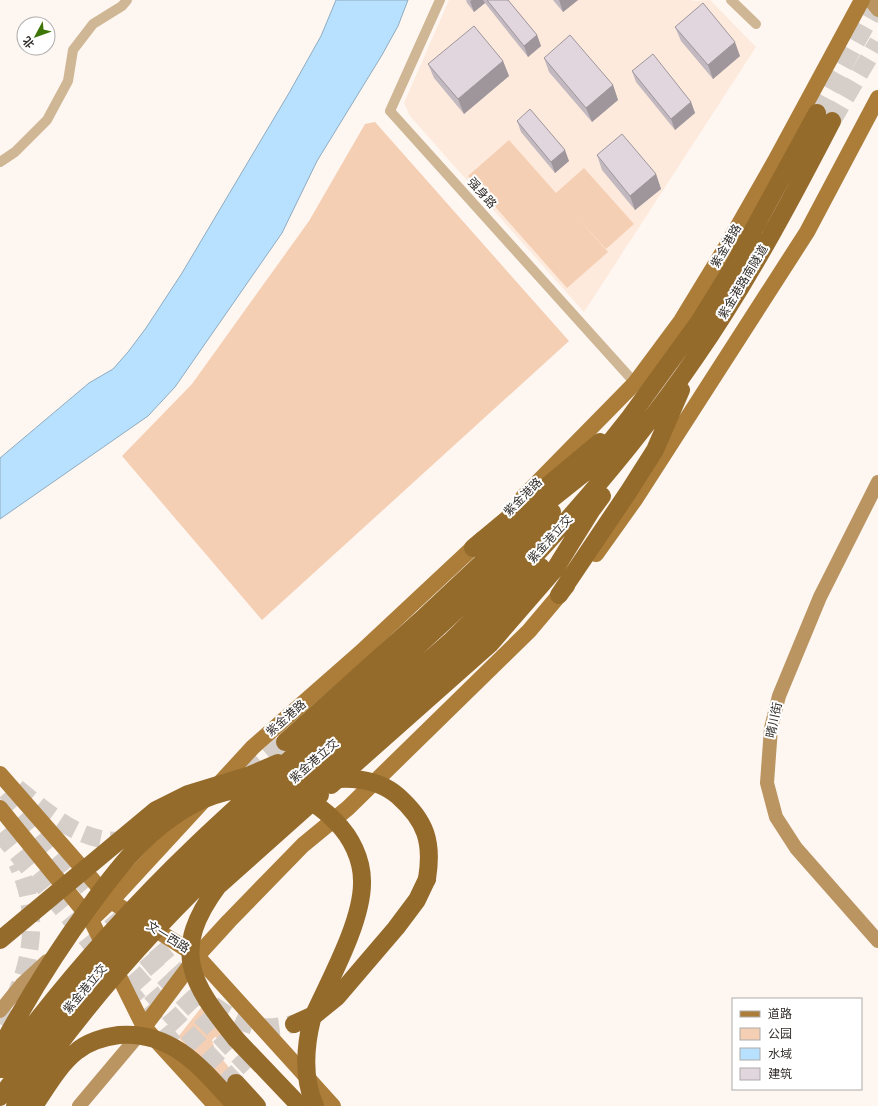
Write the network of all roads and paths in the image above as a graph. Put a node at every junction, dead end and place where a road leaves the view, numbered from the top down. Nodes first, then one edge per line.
1 (128, 0) edge
2 (440, 0) edge
3 (732, 0) edge
4 (862, 0) edge
5 (870, 0) edge
6 (878, 10) edge
7 (756, 24) dead end
8 (878, 98) edge
9 (0, 162) edge
10 (695, 359) junction
11 (635, 383) junction
12 (630, 417) junction
13 (639, 434) junction
14 (588, 470) junction
15 (878, 482) edge
16 (473, 548) junction
17 (559, 595) junction
18 (509, 604) junction
19 (285, 742) tunnel mouth
20 (304, 746) junction
21 (0, 774) edge
22 (306, 788) junction
23 (0, 808) edge
24 (111, 901) junction
25 (90, 920) junction
26 (0, 940) edge
27 (878, 941) edge
28 (197, 956) junction
29 (0, 1011) edge
30 (294, 1024) tunnel mouth
31 (144, 1027) junction
32 (0, 1049) edge
33 (250, 1068) tunnel mouth
34 (0, 1069) edge
35 (236, 1083) tunnel mouth
36 (0, 1097) edge
37 (15, 1106) edge
38 (34, 1106) edge
39 (79, 1106) edge
40 (216, 1106) edge
41 (236, 1106) edge
42 (257, 1106) edge
43 (285, 1106) edge
44 (300, 1106) edge
45 (315, 1106) edge
46 (333, 1106) edge

1 - 9 street
2 - 11 street, 强身路
3 - 7 street
4 - 11 main road, 紫金港路
5 - 6 street
8 - 17 main road
10 - 12 highway, 紫金港路南隧道
10 - 13 highway, 紫金港路南隧道
10 - 17 highway
11 - 16 main road, 紫金港路
12 - 14 highway
12 - 16 highway
13 - 18 highway, 紫金港立交
13 - 18 highway
14 - 19 highway
14 - 20 highway, 紫金港立交, bridge
15 - 27 street, 晴川街
16 - 24 main road, 紫金港路
17 - 28 main road
18 - 22 highway
18 - 36 highway, 紫金港立交, bridge
18 - 44 highway, bridge
20 - 26 highway, bridge
20 - 34 highway, 紫金港立交, bridge
21 - 24 main road, 文一西路
22 - 30 highway, bridge
22 - 37 highway, bridge
23 - 25 main road
24 - 25 main road, 紫金港路
24 - 28 main road, 文一西路
25 - 29 street
25 - 31 main road
28 - 31 main road
28 - 46 main road, 文一西路
31 - 39 street
31 - 40 main road
32 - 45 highway, bridge
33 - 43 highway
35 - 42 highway
38 - 41 highway, bridge

